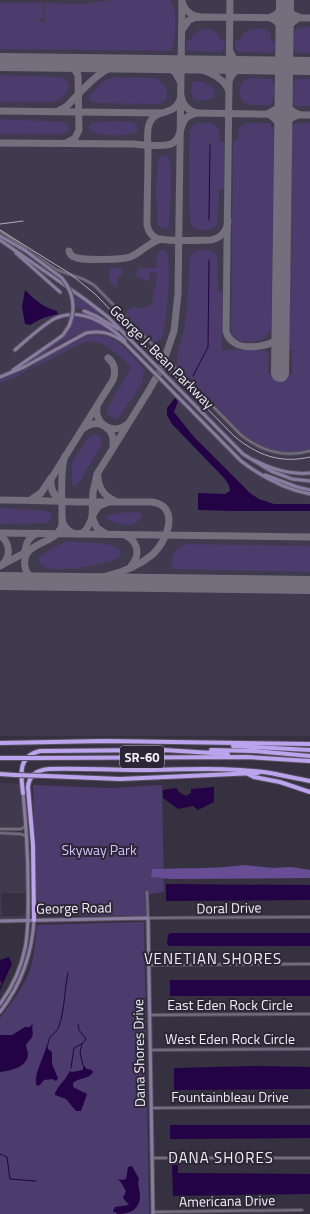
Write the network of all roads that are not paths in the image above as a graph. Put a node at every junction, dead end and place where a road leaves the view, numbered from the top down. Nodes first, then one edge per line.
1 (0, 231) edge
2 (0, 236) edge
3 (0, 241) edge
4 (8, 245) junction
5 (60, 292) dead end
6 (84, 311) dead end
7 (126, 335) junction
8 (15, 350) dead end
9 (134, 352) junction
10 (6, 375) junction
11 (0, 377) edge
12 (234, 446) junction
13 (310, 451) edge
14 (251, 468) junction
15 (310, 473) edge
16 (310, 481) edge
17 (310, 490) edge
18 (310, 494) edge
19 (213, 743) junction
20 (0, 744) edge
21 (310, 744) edge
22 (164, 750) junction
23 (310, 750) edge
24 (310, 756) edge
25 (247, 757) junction
26 (0, 758) edge
27 (310, 761) edge
28 (246, 773) junction
29 (0, 774) edge
30 (276, 774) junction
31 (310, 781) edge
32 (310, 792) edge
33 (23, 793) joint
34 (26, 825) junction
35 (0, 829) edge
36 (0, 833) edge
37 (27, 837) junction
38 (147, 892) dead end
39 (310, 917) edge
40 (148, 918) junction
41 (29, 920) junction
42 (34, 920) junction
43 (0, 921) edge
44 (310, 964) edge
45 (149, 965) junction
46 (0, 1004) edge
47 (0, 1012) edge
48 (310, 1014) edge
49 (150, 1015) junction
50 (310, 1049) edge
51 (150, 1050) junction
52 (310, 1107) edge
53 (151, 1108) junction
54 (152, 1158) junction
55 (310, 1158) edge
56 (302, 1210) dead end
57 (153, 1213) edge

1 - 13 street
2 - 10 street, bridge
3 - 4 street, George J. Bean Parkway
4 - 5 street
4 - 7 street, George J. Bean Parkway
6 - 7 street
7 - 12 street, George J. Bean Parkway
8 - 9 street
9 - 10 street, George J. Bean Parkway
9 - 14 street, George J. Bean Parkway
10 - 11 street, George J. Bean Parkway
12 - 15 street
12 - 16 street, George J. Bean Parkway
14 - 17 street
14 - 18 street, George J. Bean Parkway
19 - 20 highway
19 - 21 highway
19 - 23 highway
22 - 24 highway
22 - 25 highway
22 - 33 highway
25 - 26 highway, SR-60 / SR-60, bridge
25 - 27 highway, SR-60 / SR-60
28 - 29 highway, SR-60 / SR-60, bridge
28 - 30 highway, SR-60 / SR-60
28 - 32 highway
30 - 31 highway, SR-60 / SR-60
30 - 42 highway
33 - 34 street
34 - 35 street
34 - 37 street
36 - 37 street
37 - 41 street
38 - 40 street, Dana Shores Drive
39 - 40 street, Doral Drive
40 - 42 street, George Road
40 - 45 street, Dana Shores Drive
41 - 42 street, George Road
41 - 43 street, George Road
41 - 46 street
42 - 47 street
44 - 45 street
45 - 49 street, Dana Shores Drive
48 - 49 street, East Eden Rock Circle
49 - 51 street, Dana Shores Drive
50 - 51 street, West Eden Rock Circle
51 - 53 street, Dana Shores Drive
52 - 53 street, Fountainbleau Drive
53 - 54 street, Dana Shores Drive
54 - 55 street
54 - 57 street, Dana Shores Drive
56 - 57 street, Americana Drive

